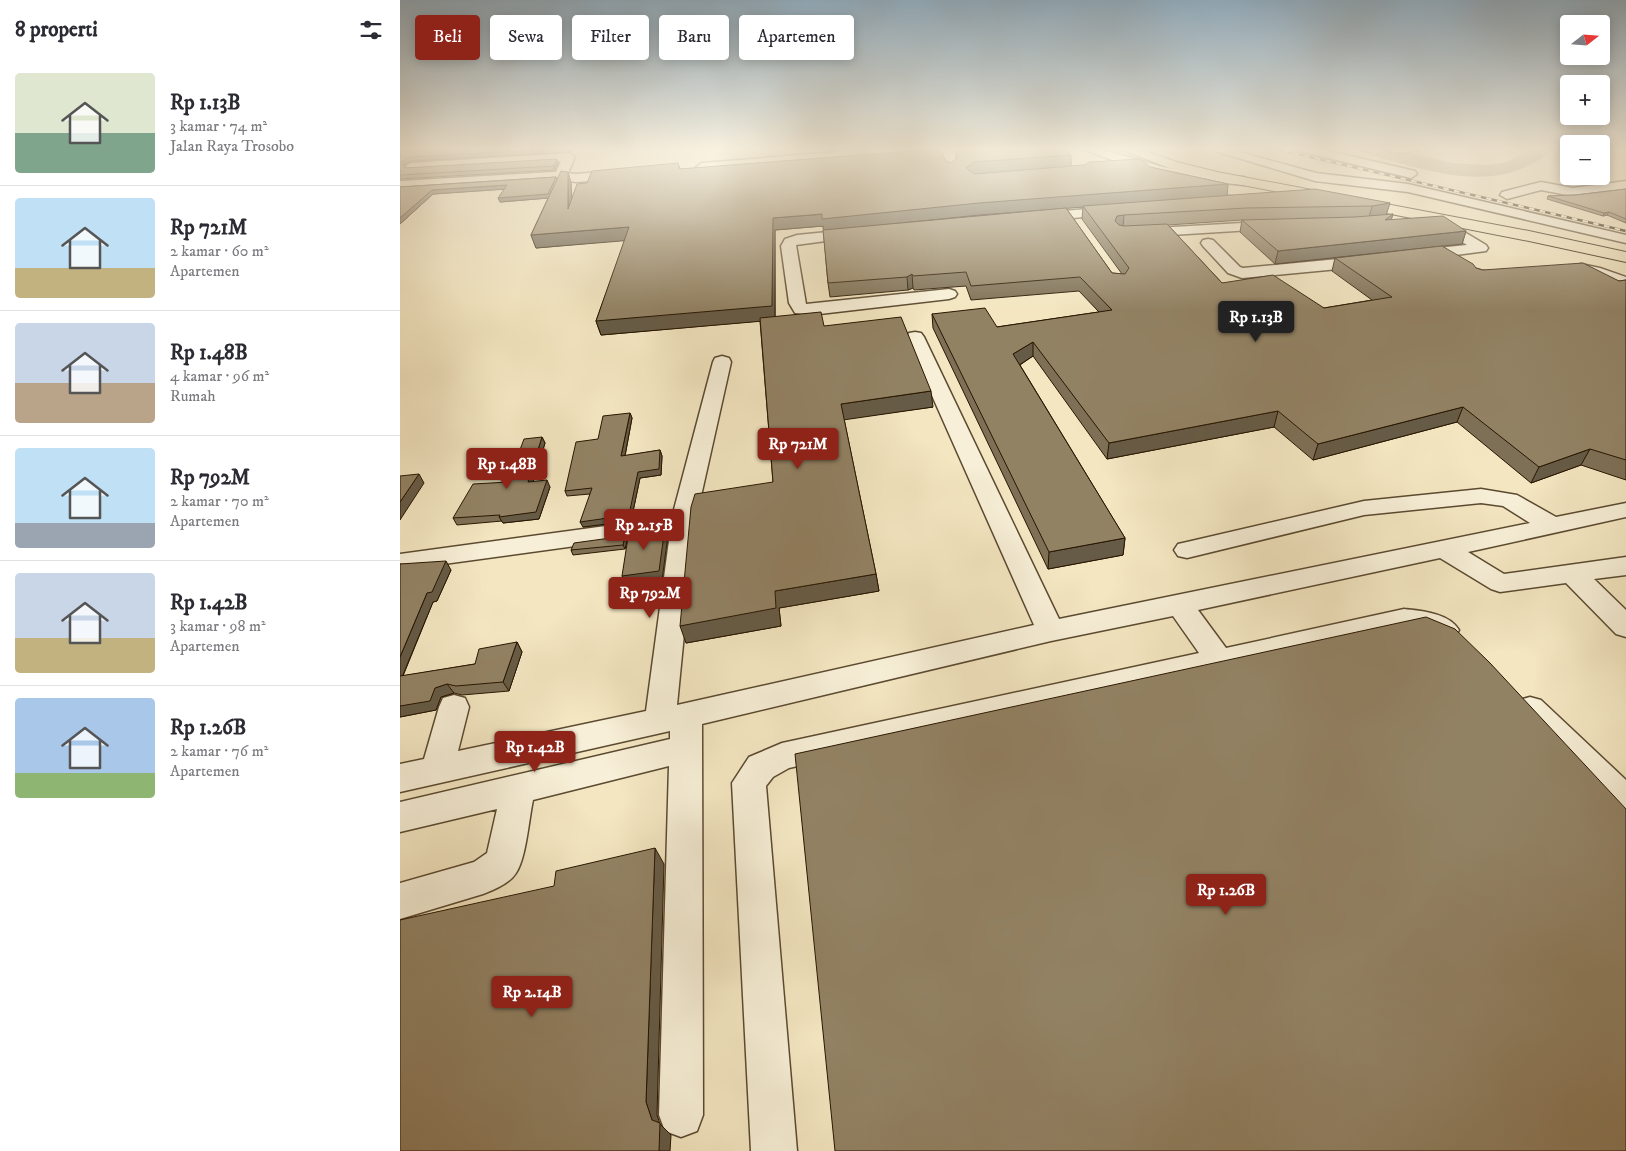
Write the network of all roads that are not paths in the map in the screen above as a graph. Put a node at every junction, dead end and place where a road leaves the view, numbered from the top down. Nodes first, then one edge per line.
1 (1352, 202) edge
2 (1382, 202) edge
3 (1476, 202) edge
4 (1359, 203) junction
5 (1129, 210) edge
6 (1326, 211) edge
7 (1070, 214) junction
8 (1420, 215) junction
9 (1025, 218) edge
10 (1380, 223) edge
11 (1463, 223) junction
12 (1293, 225) edge
13 (1446, 225) junction
14 (1405, 226) edge
15 (1080, 228) edge
16 (874, 232) edge
17 (1123, 233) edge
18 (1282, 236) edge
19 (1626, 239) edge
20 (1208, 243) junction
21 (1192, 245) dead end
22 (1626, 251) edge
23 (1402, 257) edge
24 (1626, 257) edge
25 (1382, 259) edge
26 (1562, 270) edge
27 (1626, 283) edge
28 (949, 294) edge
29 (915, 337) dead end
30 (722, 362) dead end
31 (1626, 510) edge
32 (683, 523) junction
33 (1551, 525) junction
34 (1443, 549) junction
35 (1187, 550) dead end
36 (400, 562) edge
37 (1626, 566) edge
38 (1573, 574) junction
39 (1180, 605) junction
40 (1626, 627) edge
41 (1052, 631) junction
42 (1464, 645) edge
43 (1220, 660) junction
44 (1513, 693) edge
45 (454, 707) dead end
46 (677, 728) junction
47 (437, 770) junction
48 (400, 778) edge
49 (518, 788) junction
50 (1626, 802) edge
51 (400, 817) edge
52 (400, 901) edge
53 (681, 1115) dead end
54 (774, 1151) edge

1 - 4 highway
2 - 22 highway
3 - 19 street
4 - 6 street
4 - 8 highway
5 - 7 street
7 - 9 street
7 - 15 street
8 - 10 street
8 - 11 highway
11 - 13 street
11 - 24 highway
12 - 17 street
13 - 14 street
13 - 23 street
16 - 28 street
18 - 20 street
20 - 21 street
20 - 25 street
26 - 27 street
29 - 41 street
30 - 32 street
31 - 33 street
32 - 36 street
32 - 46 street
33 - 34 street
33 - 35 street
34 - 38 street
34 - 39 street
37 - 38 street
38 - 40 street
39 - 41 street
39 - 43 street
41 - 46 street
42 - 43 street
43 - 54 street
44 - 50 street
45 - 47 street
46 - 47 street
46 - 49 street
46 - 53 street
47 - 48 street
49 - 51 street
49 - 52 street

